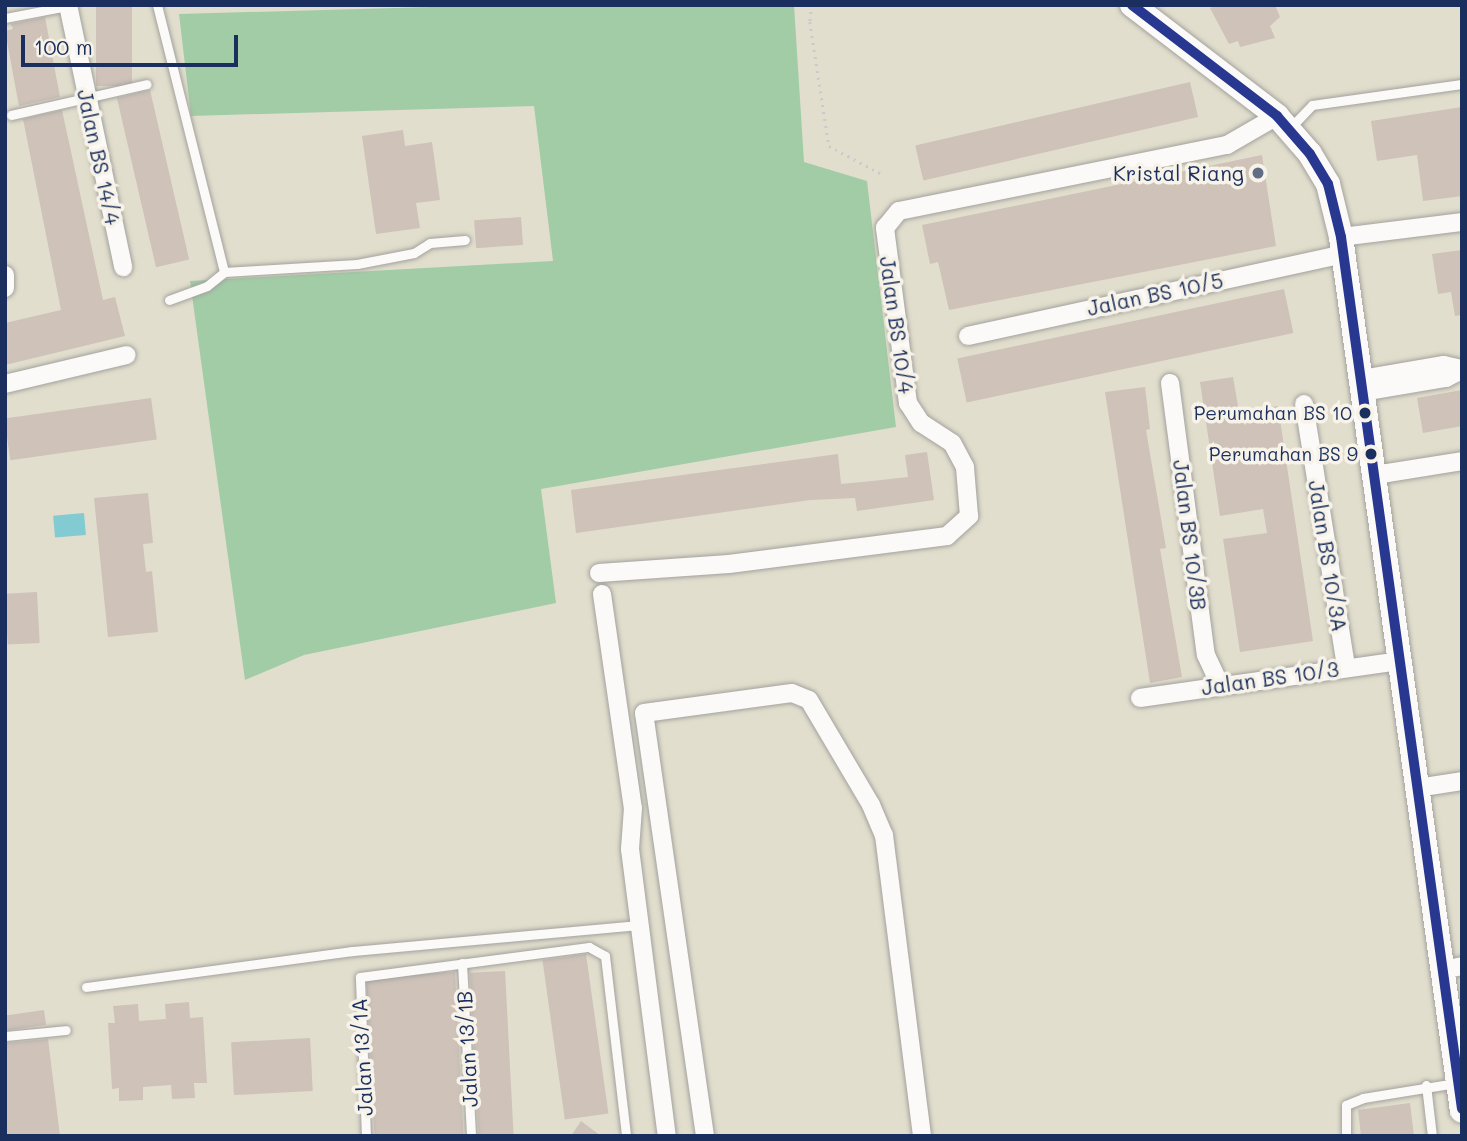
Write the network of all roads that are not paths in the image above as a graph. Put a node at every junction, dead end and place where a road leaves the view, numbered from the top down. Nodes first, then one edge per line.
1 (157, 5) edge
2 (1132, 5) edge
3 (68, 6) edge
4 (5, 18) edge
5 (1462, 83) edge
6 (147, 84) dead end
7 (88, 101) junction
8 (11, 115) dead end
9 (1283, 123) junction
10 (1462, 222) edge
11 (465, 240) dead end
12 (1342, 246) junction
13 (123, 267) dead end
14 (224, 272) junction
15 (169, 300) dead end
16 (968, 336) dead end
17 (128, 355) dead end
18 (1462, 369) edge
19 (1170, 383) dead end
20 (5, 384) edge
21 (1362, 385) junction
22 (1304, 404) dead end
23 (1462, 461) edge
24 (1375, 475) junction
25 (599, 573) dead end
26 (602, 594) dead end
27 (1400, 661) junction
28 (1346, 667) junction
29 (1220, 685) junction
30 (1140, 698) dead end
31 (1462, 781) edge
32 (1417, 788) junction
33 (640, 925) junction
34 (462, 963) junction
35 (1452, 968) edge
36 (86, 987) dead end
37 (66, 1030) dead end
38 (5, 1036) edge
39 (1458, 1082) junction
40 (1426, 1085) junction
41 (1462, 1111) edge
42 (366, 1136) edge
43 (471, 1136) edge
44 (626, 1136) edge
45 (667, 1136) edge
46 (705, 1136) edge
47 (922, 1136) edge
48 (1346, 1136) edge
49 (1432, 1136) edge

1 - 14 lane
2 - 9 street
3 - 4 lane
3 - 7 street, Jalan BS 14/4
5 - 9 lane
6 - 7 lane
7 - 8 lane
7 - 13 street, Jalan BS 14/4
9 - 12 street
9 - 25 street, Jalan BS 10/4
10 - 12 street, Jalan BS 10/5
11 - 14 lane
12 - 16 street, Jalan BS 10/5
12 - 21 street
14 - 15 lane
17 - 20 street
18 - 21 street
19 - 29 street, Jalan BS 10/3B
21 - 24 street
22 - 28 street, Jalan BS 10/3A
23 - 24 street
24 - 27 street
26 - 33 street
27 - 28 street, Jalan BS 10/3
27 - 32 street
28 - 29 street, Jalan BS 10/3
29 - 30 street, Jalan BS 10/3
31 - 32 street
32 - 35 street
33 - 36 lane
33 - 45 street
34 - 42 lane, Jalan 13/1A
34 - 43 lane, Jalan 13/1B
34 - 44 lane
35 - 39 street
37 - 38 lane
39 - 40 lane
39 - 41 street
40 - 48 lane
40 - 49 lane
46 - 47 street

